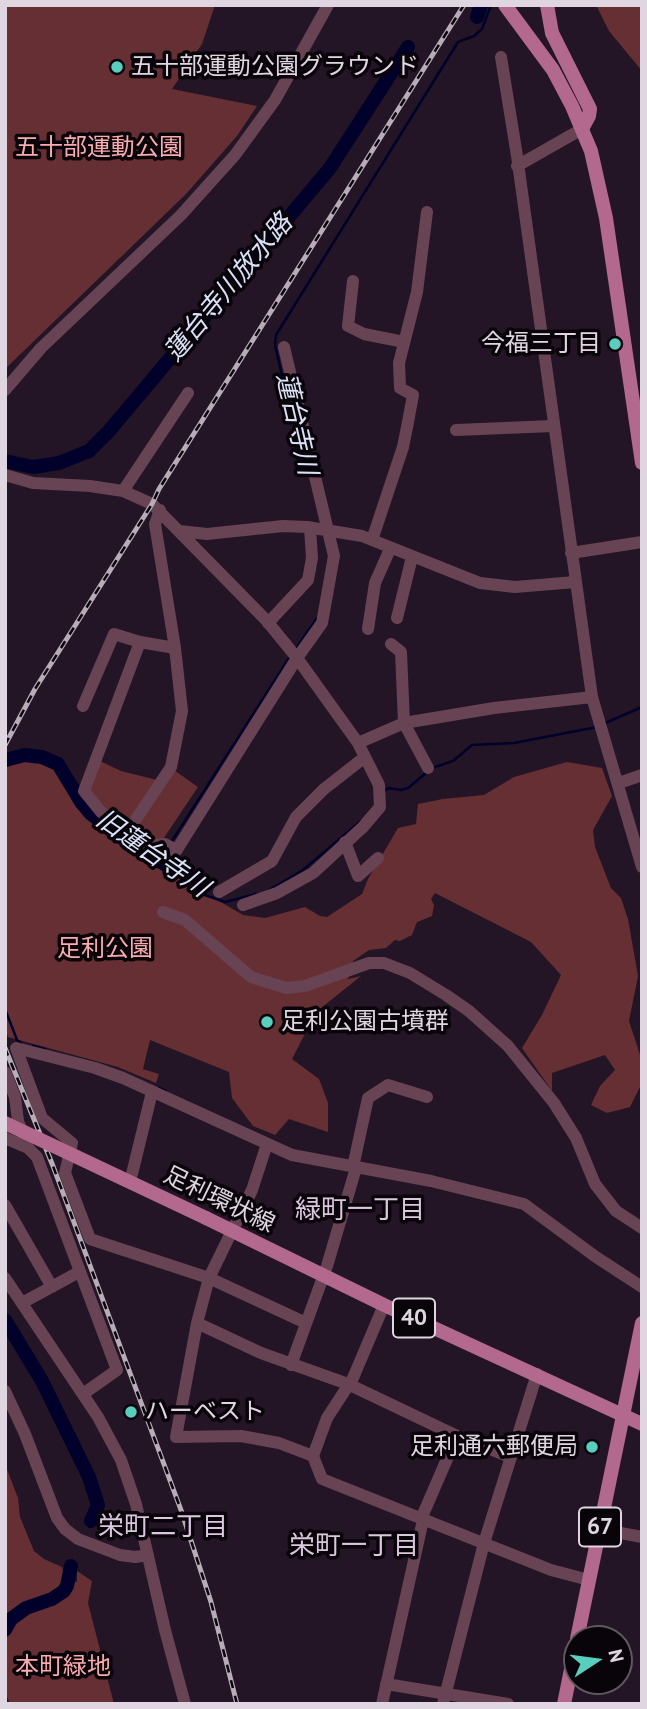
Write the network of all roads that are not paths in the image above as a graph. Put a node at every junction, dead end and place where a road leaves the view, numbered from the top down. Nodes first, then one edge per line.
1 (328, 5) edge
2 (505, 5) edge
3 (547, 5) edge
4 (501, 57) dead end
5 (582, 129) junction
6 (517, 166) junction
7 (427, 212) dead end
8 (353, 281) dead end
9 (404, 342) junction
10 (284, 347) dead end
11 (5, 390) edge
12 (188, 393) dead end
13 (637, 400) edge
14 (553, 426) junction
15 (456, 430) dead end
16 (642, 463) edge
17 (5, 475) edge
18 (123, 491) junction
19 (160, 510) junction
20 (310, 528) junction
21 (179, 531) junction
22 (329, 531) junction
23 (372, 540) junction
24 (642, 542) edge
25 (390, 548) junction
26 (571, 554) junction
27 (412, 557) junction
28 (575, 582) junction
29 (397, 618) dead end
30 (268, 623) junction
31 (368, 629) dead end
32 (140, 642) junction
33 (391, 644) dead end
34 (175, 648) junction
35 (297, 657) junction
36 (592, 697) junction
37 (83, 706) dead end
38 (404, 723) junction
39 (358, 743) junction
40 (365, 757) junction
41 (428, 768) dead end
42 (642, 775) edge
43 (619, 783) junction
44 (128, 831) junction
45 (345, 842) junction
46 (378, 859) dead end
47 (642, 867) edge
48 (219, 892) dead end
49 (243, 905) dead end
50 (163, 912) dead end
51 (5, 1072) edge
52 (152, 1092) junction
53 (427, 1097) dead end
54 (5, 1114) edge
55 (5, 1123) edge
56 (5, 1132) edge
57 (5, 1138) edge
58 (267, 1144) junction
59 (28, 1148) junction
60 (83, 1160) junction
61 (354, 1165) junction
62 (132, 1174) dead end
63 (5, 1205) edge
64 (642, 1228) edge
65 (233, 1231) junction
66 (79, 1272) junction
67 (323, 1275) junction
68 (5, 1278) edge
69 (209, 1278) junction
70 (52, 1287) junction
71 (642, 1287) edge
72 (22, 1303) junction
73 (384, 1305) junction
74 (642, 1322) edge
75 (197, 1323) junction
76 (306, 1323) junction
77 (291, 1365) junction
78 (537, 1374) junction
79 (348, 1384) junction
80 (5, 1391) edge
81 (83, 1394) junction
82 (623, 1414) junction
83 (642, 1424) edge
84 (457, 1436) junction
85 (313, 1456) junction
86 (510, 1457) junction
87 (422, 1520) junction
88 (599, 1529) junction
89 (642, 1537) edge
90 (484, 1543) junction
91 (148, 1555) junction
92 (589, 1580) junction
93 (580, 1625) edge
94 (386, 1684) junction
95 (444, 1699) edge
96 (185, 1704) edge
97 (382, 1704) edge
98 (508, 1704) edge

1 - 11 street
2 - 5 main road
3 - 5 main road
4 - 6 street
5 - 6 street
5 - 13 main road
6 - 14 street
7 - 9 street
8 - 9 street
9 - 23 street
10 - 22 street
12 - 18 street
13 - 16 main road
14 - 15 street
14 - 26 street
17 - 18 street
18 - 19 street
19 - 21 street
19 - 34 street
20 - 21 street
20 - 22 street
20 - 30 street
21 - 30 street
22 - 23 street
22 - 35 street
23 - 25 street
24 - 26 street
25 - 27 street
25 - 31 street
26 - 28 street
27 - 28 street
27 - 29 street
28 - 36 street
30 - 35 street
32 - 34 street
32 - 37 street
32 - 44 street
33 - 38 street
34 - 44 street
35 - 39 street
35 - 44 street
36 - 38 street
36 - 43 street
38 - 39 street
38 - 41 street
39 - 40 street
40 - 45 street
40 - 48 street
42 - 43 street
43 - 47 street
45 - 46 street
45 - 49 street
50 - 64 street
51 - 59 street
52 - 58 street
52 - 62 street
52 - 69 street
53 - 61 street
54 - 60 main road
55 - 60 main road, 足利環状線 / 40, bridge
56 - 60 main road
57 - 59 street
58 - 61 street
58 - 65 street
59 - 66 street
60 - 65 main road, 足利環状線 / 40, bridge
61 - 67 street
61 - 71 street
63 - 70 street
65 - 67 main road, 足利環状線 / 40
65 - 69 street
66 - 70 street
66 - 81 street
67 - 73 main road, 足利環状線 / 40
67 - 76 street
68 - 72 street
69 - 75 street
69 - 76 street
70 - 72 street
72 - 81 street
73 - 78 main road, 足利環状線 / 40
73 - 79 street
74 - 82 main road, 67
75 - 77 street
75 - 85 street
76 - 77 street
77 - 79 street
78 - 82 main road, 足利環状線 / 40
78 - 86 street
79 - 84 street
79 - 85 street
80 - 91 street
81 - 91 street
82 - 83 main road, 足利環状線 / 40
82 - 88 main road, 67
84 - 86 street
84 - 87 street
85 - 87 street
86 - 90 street
87 - 90 street
87 - 94 street
88 - 89 street
88 - 92 main road, 67
90 - 92 street
90 - 95 street
91 - 96 street
92 - 93 main road, 67
94 - 95 street
94 - 97 street
95 - 98 street

